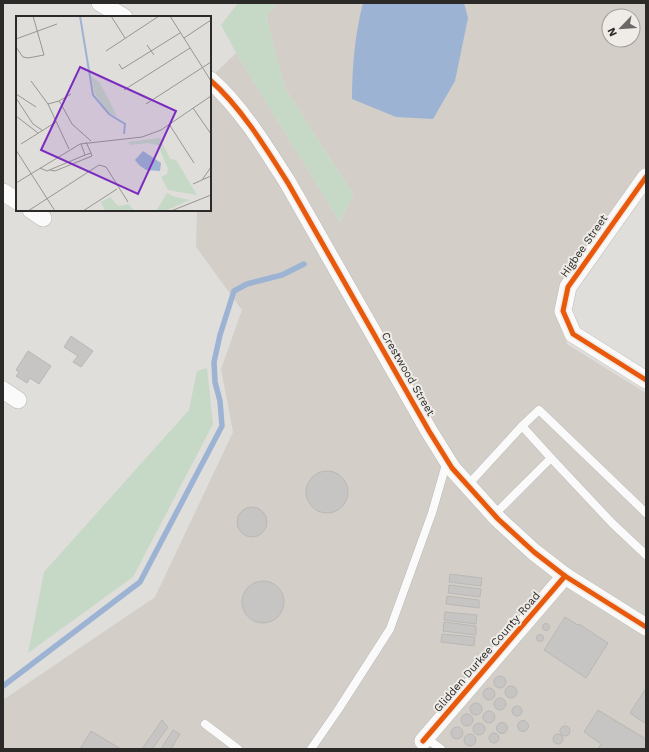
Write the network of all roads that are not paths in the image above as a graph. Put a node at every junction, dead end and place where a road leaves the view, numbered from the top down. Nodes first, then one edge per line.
1 (103, 4) edge
2 (122, 16) edge
3 (211, 81) edge
4 (646, 177) edge
5 (3, 192) edge
6 (16, 200) edge
7 (646, 380) edge
8 (3, 390) edge
9 (18, 400) dead end
10 (522, 426) junction
11 (551, 458) junction
12 (448, 461) junction
13 (467, 486) junction
14 (646, 513) edge
15 (494, 515) junction
16 (646, 555) edge
17 (565, 576) junction
18 (646, 627) edge
19 (205, 724) dead end
20 (422, 743) edge
21 (238, 749) edge
22 (311, 749) edge
23 (441, 749) edge

1 - 2 street
3 - 12 street, Crestwood Street
4 - 7 street, Higbee Street
5 - 6 street
8 - 9 street
10 - 11 lane
10 - 13 lane
10 - 14 lane
11 - 15 lane
11 - 16 lane
12 - 13 street, Crestwood Street
12 - 22 lane
13 - 15 street, Crestwood Street
15 - 17 street, Crestwood Street
17 - 18 street, Crestwood Street
17 - 20 street, Glidden Durkee County Road
19 - 21 lane
20 - 23 lane

